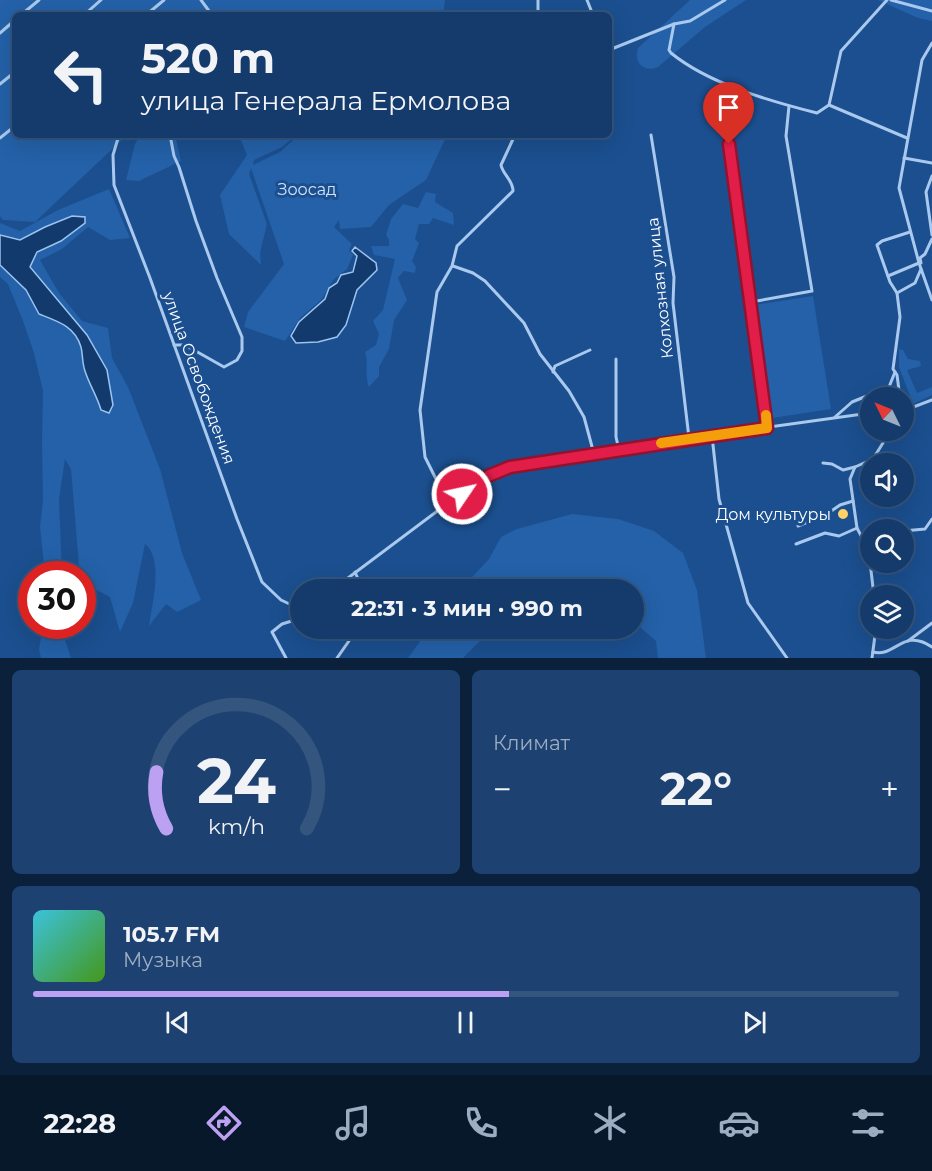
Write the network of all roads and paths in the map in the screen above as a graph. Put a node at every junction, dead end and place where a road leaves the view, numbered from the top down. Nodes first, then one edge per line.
1 (39, 0) edge
2 (101, 0) edge
3 (164, 0) edge
4 (725, 0) edge
5 (889, 0) edge
6 (932, 11) edge
7 (25, 12) edge
8 (87, 12) edge
9 (150, 12) edge
10 (12, 23) edge
11 (674, 24) junction
12 (0, 33) edge
13 (932, 43) edge
14 (612, 49) edge
15 (12, 74) edge
16 (0, 84) edge
17 (829, 105) junction
18 (789, 106) junction
19 (726, 127) dead end
20 (12, 128) edge
21 (651, 135) dead end
22 (0, 138) edge
23 (119, 138) edge
24 (171, 138) edge
25 (512, 138) edge
26 (907, 139) junction
27 (904, 158) junction
28 (932, 163) edge
29 (932, 176) edge
30 (910, 232) junction
31 (932, 237) edge
32 (919, 262) junction
33 (452, 266) junction
34 (921, 270) junction
35 (888, 276) junction
36 (897, 293) junction
37 (932, 300) edge
38 (751, 302) junction
39 (174, 345) junction
40 (590, 350) dead end
41 (616, 359) dead end
42 (553, 372) junction
43 (895, 372) junction
44 (899, 387) edge
45 (932, 400) edge
46 (914, 407) edge
47 (860, 414) edge
48 (834, 418) junction
49 (767, 428) junction
50 (712, 436) junction
51 (689, 438) junction
52 (884, 441) edge
53 (619, 450) junction
54 (594, 454) junction
55 (823, 464) dead end
56 (855, 467) junction
57 (853, 501) junction
58 (448, 503) junction
59 (932, 519) edge
60 (798, 526) dead end
61 (857, 528) junction
62 (914, 530) edge
63 (860, 532) edge
64 (796, 544) dead end
65 (355, 572) junction
66 (346, 579) edge
67 (358, 579) edge
68 (290, 605) edge
69 (290, 622) edge
70 (932, 623) edge
71 (350, 639) edge
72 (875, 639) edge
73 (908, 641) junction
74 (932, 647) edge
75 (873, 652) junction
76 (286, 658) edge
77 (337, 658) edge
78 (787, 658) edge
79 (872, 658) edge

1 - 7 street
2 - 8 street
3 - 9 street
4 - 11 street
5 - 6 street
5 - 17 street
10 - 12 street
11 - 14 street
11 - 18 street
13 - 26 street
15 - 16 street
17 - 18 street
17 - 26 street
18 - 38 street
19 - 38 street
20 - 22 street
21 - 51 street, Колхозная улица
23 - 39 street, улица Освобождения
24 - 39 street
25 - 33 street
26 - 27 street
27 - 28 street
27 - 30 street
29 - 31 street
30 - 32 street
30 - 35 street
31 - 34 street
32 - 34 street
32 - 35 street
33 - 42 street
33 - 58 street
34 - 36 street
34 - 37 street
35 - 36 street
36 - 43 street
38 - 49 street
39 - 68 street, улица Освобождения
40 - 42 street
41 - 53 street
42 - 54 street
43 - 44 street
43 - 48 street
45 - 46 street
47 - 48 street
48 - 49 street
49 - 50 street
50 - 51 street
50 - 78 street
51 - 53 street
52 - 56 street
53 - 54 street
54 - 58 street
55 - 56 street
56 - 57 street
57 - 60 street
57 - 61 street
58 - 65 street
59 - 62 street
61 - 63 street
61 - 64 street
65 - 66 street
65 - 67 street
69 - 76 street, улица Освобождения
70 - 73 street
71 - 77 street
72 - 75 street
73 - 74 street
73 - 75 street
75 - 79 street

